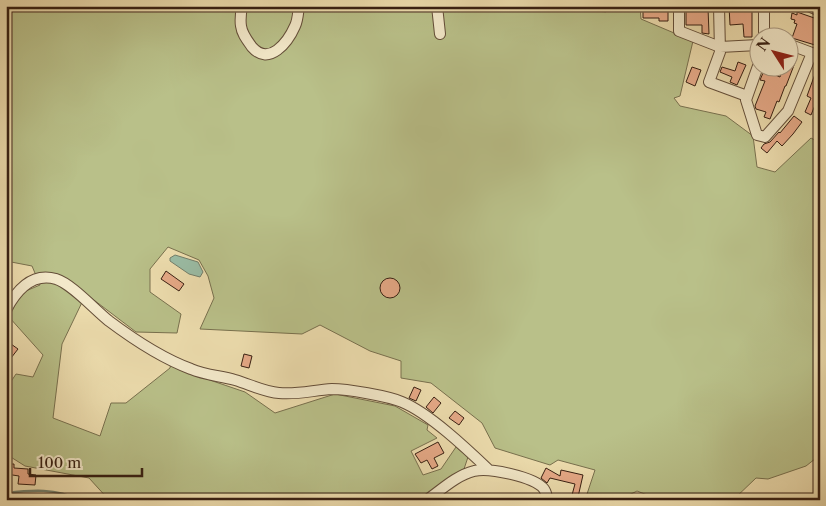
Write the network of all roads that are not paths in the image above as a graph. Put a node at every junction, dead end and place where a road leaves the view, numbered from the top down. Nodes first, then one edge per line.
1 (242, 6) edge
2 (299, 6) edge
3 (436, 6) edge
4 (679, 6) edge
5 (719, 6) edge
6 (764, 6) edge
7 (808, 6) edge
8 (820, 11) edge
9 (764, 28) edge
10 (440, 34) dead end
11 (748, 46) edge
12 (720, 47) junction
13 (798, 48) edge
14 (816, 54) edge
15 (754, 78) edge
16 (747, 96) junction
17 (6, 310) edge
18 (489, 470) junction
19 (820, 499) edge
20 (428, 500) edge
21 (547, 500) edge
22 (810, 500) edge

1 - 2 street
3 - 10 street
4 - 12 street
5 - 12 street
6 - 9 street
7 - 8 street
11 - 12 street
12 - 16 street
13 - 14 street
14 - 16 street
15 - 16 street
17 - 18 street
18 - 20 street
18 - 21 street
19 - 22 street

